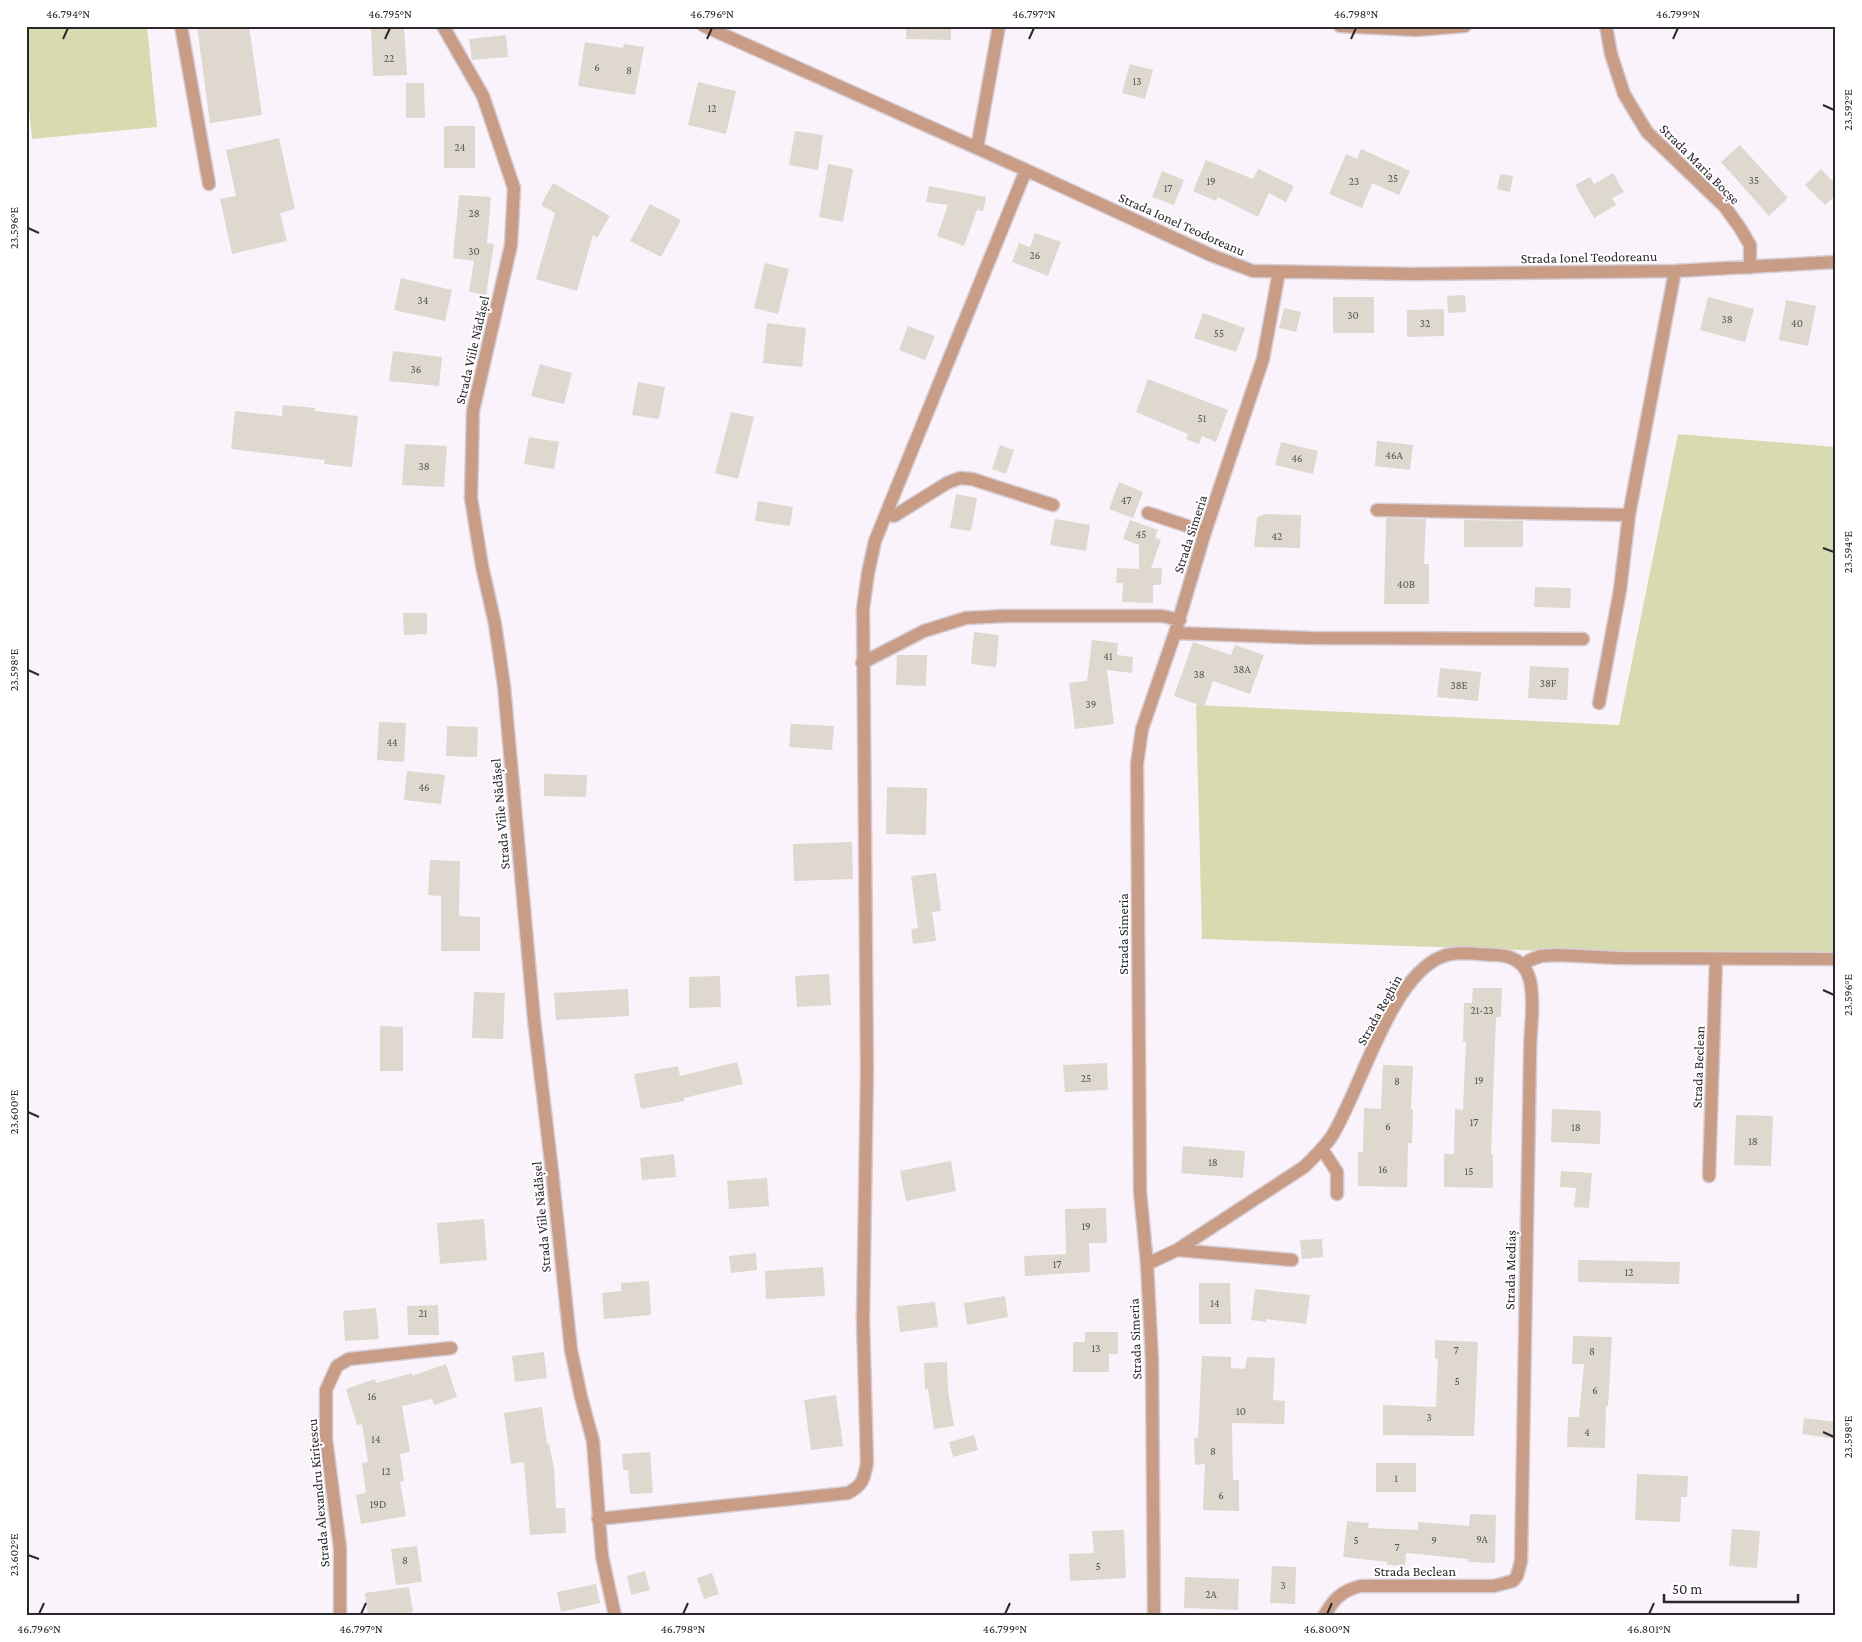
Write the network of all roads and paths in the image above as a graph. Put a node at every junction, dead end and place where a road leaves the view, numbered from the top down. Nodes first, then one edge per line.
1 (181, 26) edge
2 (443, 26) edge
3 (704, 26) edge
4 (999, 26) edge
5 (1340, 26) edge
6 (1465, 26) edge
7 (1606, 26) edge
8 (1371, 27) edge
9 (977, 148) junction
10 (1026, 170) junction
11 (209, 184) dead end
12 (1836, 262) edge
13 (1750, 268) junction
14 (1675, 271) junction
15 (1279, 272) junction
16 (1053, 504) dead end
17 (1377, 510) dead end
18 (1148, 513) dead end
19 (887, 514) junction
20 (1629, 515) junction
21 (1206, 532) junction
22 (1180, 620) junction
23 (1176, 633) junction
24 (1583, 639) dead end
25 (862, 663) junction
26 (1599, 702) dead end
27 (1716, 959) junction
28 (1836, 959) edge
29 (1524, 965) junction
30 (1322, 1148) junction
31 (1709, 1176) dead end
32 (1337, 1194) dead end
33 (1177, 1250) junction
34 (1292, 1260) dead end
35 (1147, 1264) junction
36 (452, 1348) dead end
37 (598, 1519) junction
38 (1517, 1576) joint
39 (340, 1616) edge
40 (615, 1616) edge
41 (1154, 1616) edge
42 (1324, 1616) edge

1 - 11 street
2 - 37 street, Strada Viile Nădășel
3 - 9 street, Strada Ionel Teodoreanu
4 - 9 street
5 - 8 street
6 - 8 street
7 - 13 street, Strada Maria Bocșe
9 - 10 street, Strada Ionel Teodoreanu
10 - 15 street, Strada Ionel Teodoreanu
10 - 19 street
12 - 13 street, Strada Ionel Teodoreanu
13 - 14 street, Strada Ionel Teodoreanu
14 - 15 street, Strada Ionel Teodoreanu
14 - 20 street
15 - 21 street, Strada Simeria
16 - 19 street
17 - 20 street
18 - 21 street
19 - 25 street
20 - 26 street
21 - 22 street, Strada Simeria
22 - 23 street, Strada Simeria
22 - 25 street
23 - 24 street
23 - 35 street, Strada Simeria
25 - 37 street
27 - 28 street
27 - 29 street
27 - 31 street, Strada Beclean
29 - 30 street, Strada Reghin
29 - 38 street, Strada Mediaș
30 - 32 street
30 - 33 street, Strada Reghin
33 - 34 street
33 - 35 street, Strada Reghin
35 - 41 street, Strada Simeria
36 - 39 street, Strada Alexandru Kirițescu
37 - 40 street, Strada Viile Nădășel
38 - 42 street, Strada Beclean

